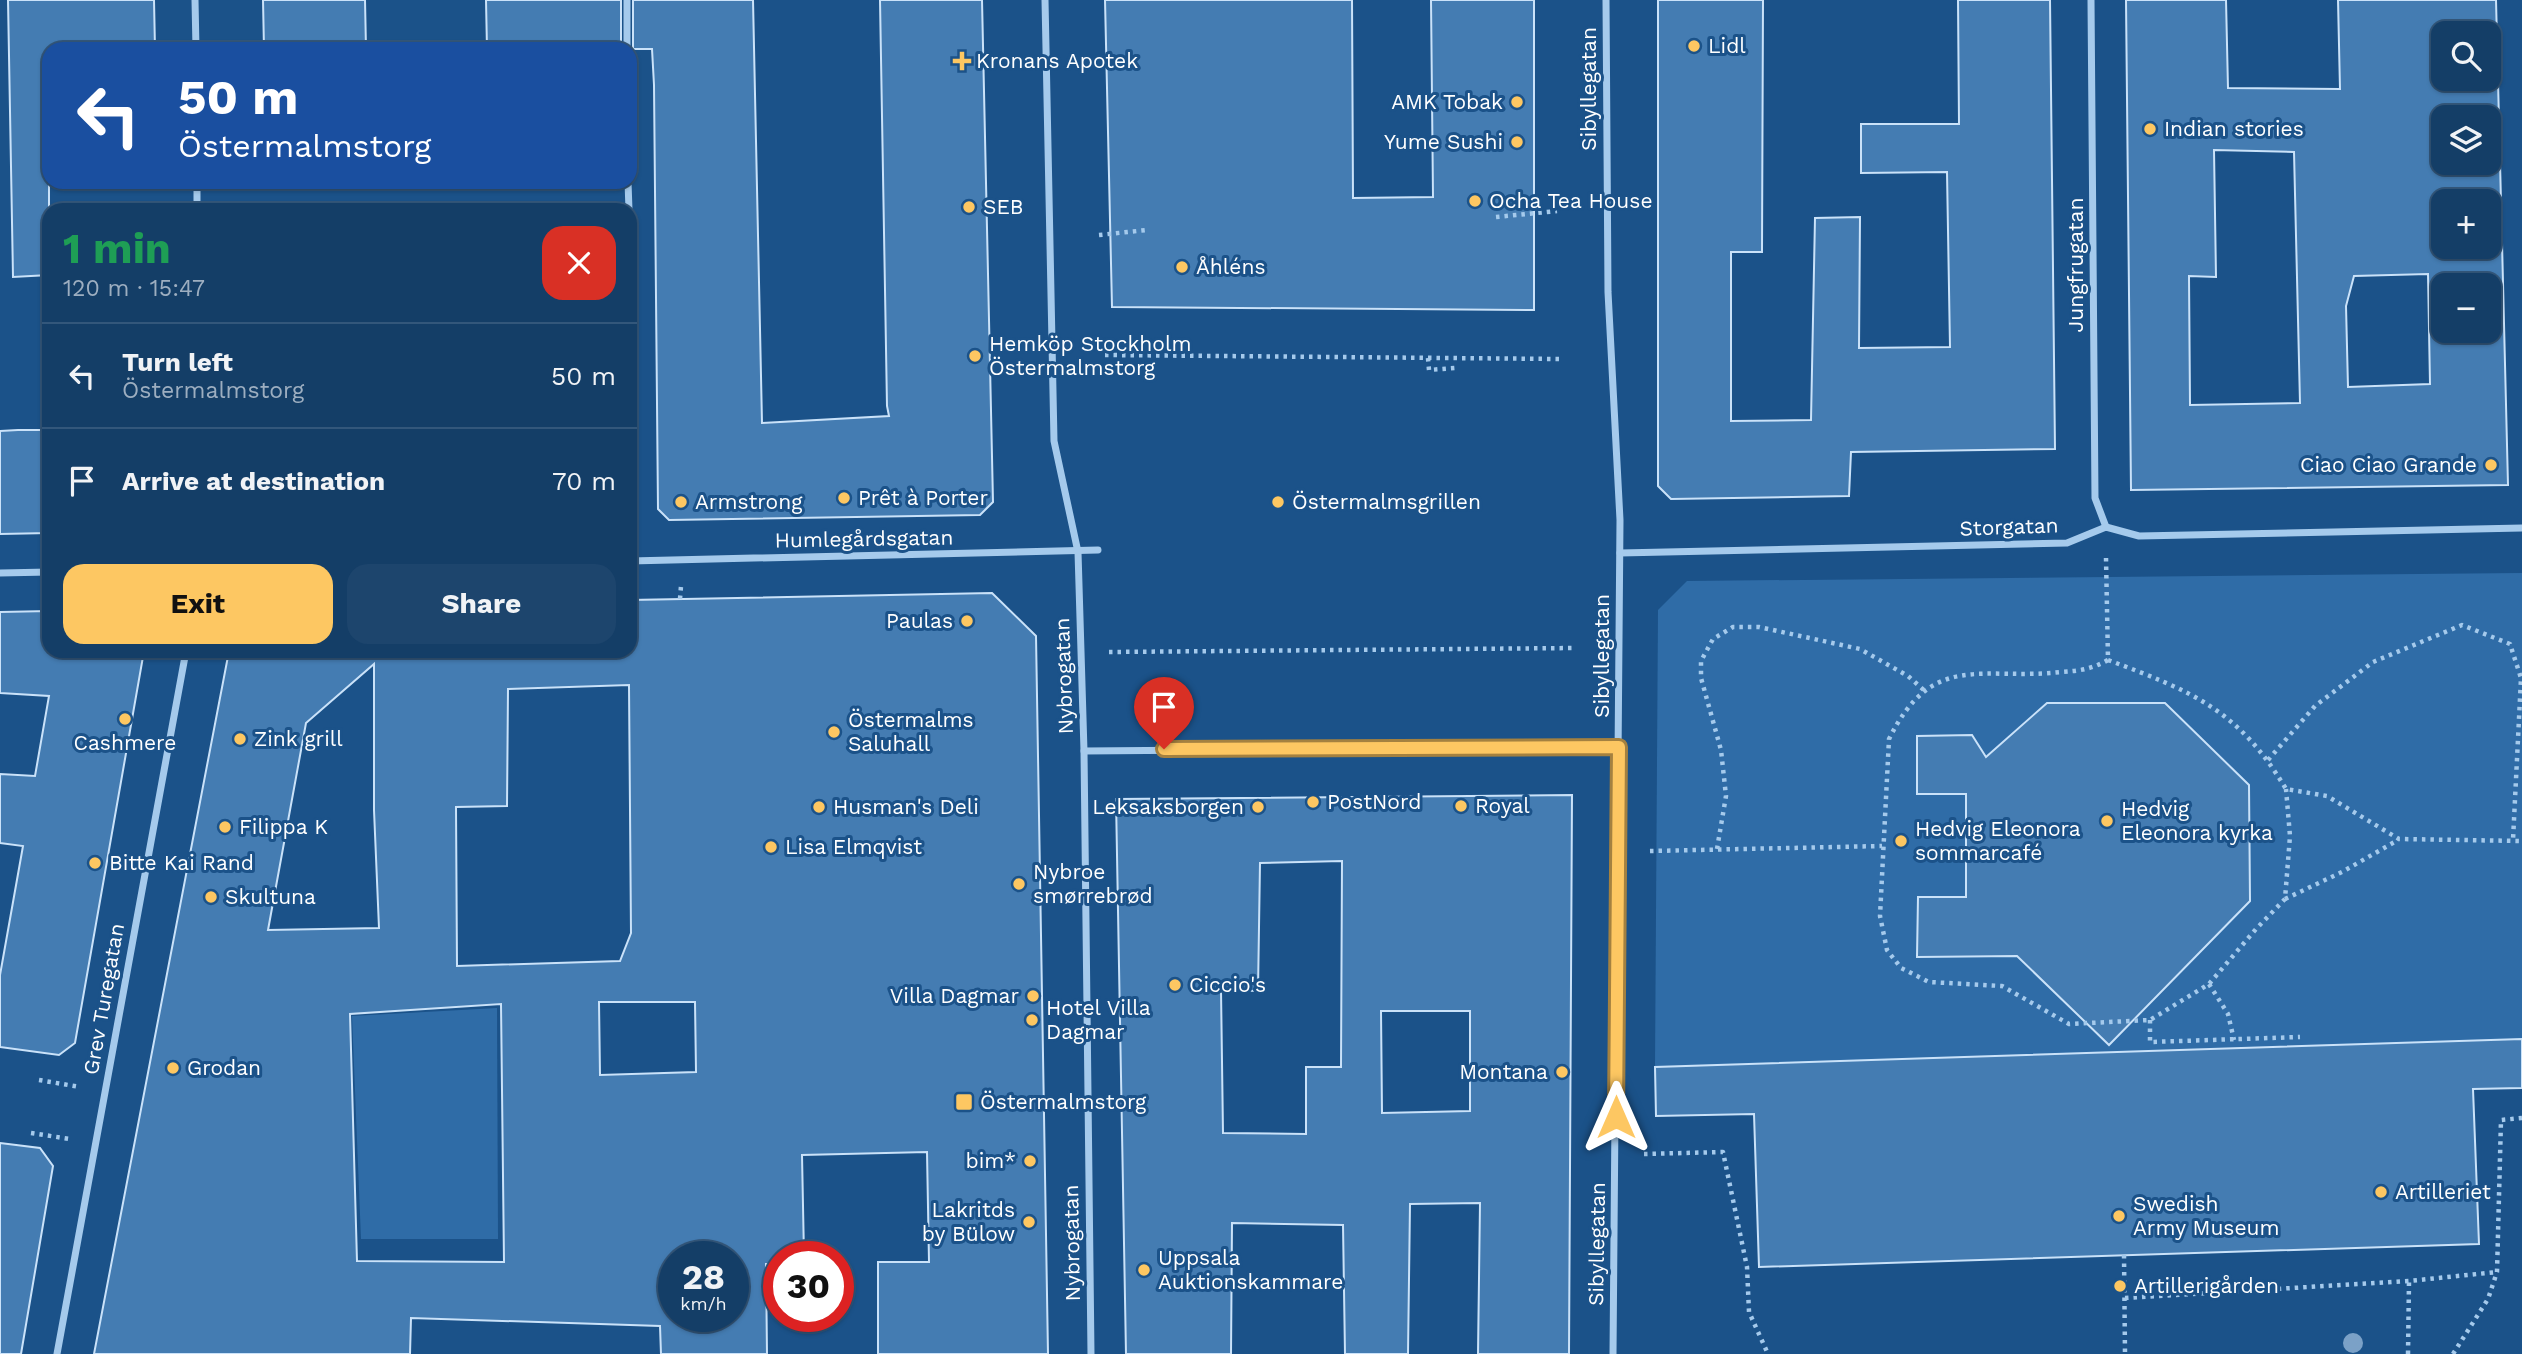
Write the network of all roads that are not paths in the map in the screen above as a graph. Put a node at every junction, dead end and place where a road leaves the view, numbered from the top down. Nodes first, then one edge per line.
1 (195, 0) edge
2 (626, 0) edge
3 (1045, 0) edge
4 (1606, 0) edge
5 (2091, 0) edge
6 (196, 42) edge
7 (627, 42) edge
8 (2106, 527) junction
9 (2522, 528) edge
10 (1098, 550) dead end
11 (1077, 552) junction
12 (1620, 553) junction
13 (637, 561) edge
14 (42, 572) edge
15 (0, 573) edge
16 (185, 658) edge
17 (1619, 747) junction
18 (1084, 751) junction
19 (57, 1354) edge
20 (1091, 1354) edge
21 (1614, 1354) edge

1 - 6 street
2 - 7 street
3 - 11 street, Nybrogatan
4 - 12 street, Sibyllegatan
5 - 8 street, Jungfrugatan
8 - 9 street
8 - 12 street, Storgatan
10 - 11 street, Humlegårdsgatan
11 - 13 street, Humlegårdsgatan
11 - 18 street, Nybrogatan
12 - 17 street, Sibyllegatan
14 - 15 street
16 - 19 street, Grev Turegatan
17 - 18 street
17 - 21 street, Sibyllegatan
18 - 20 street, Nybrogatan

